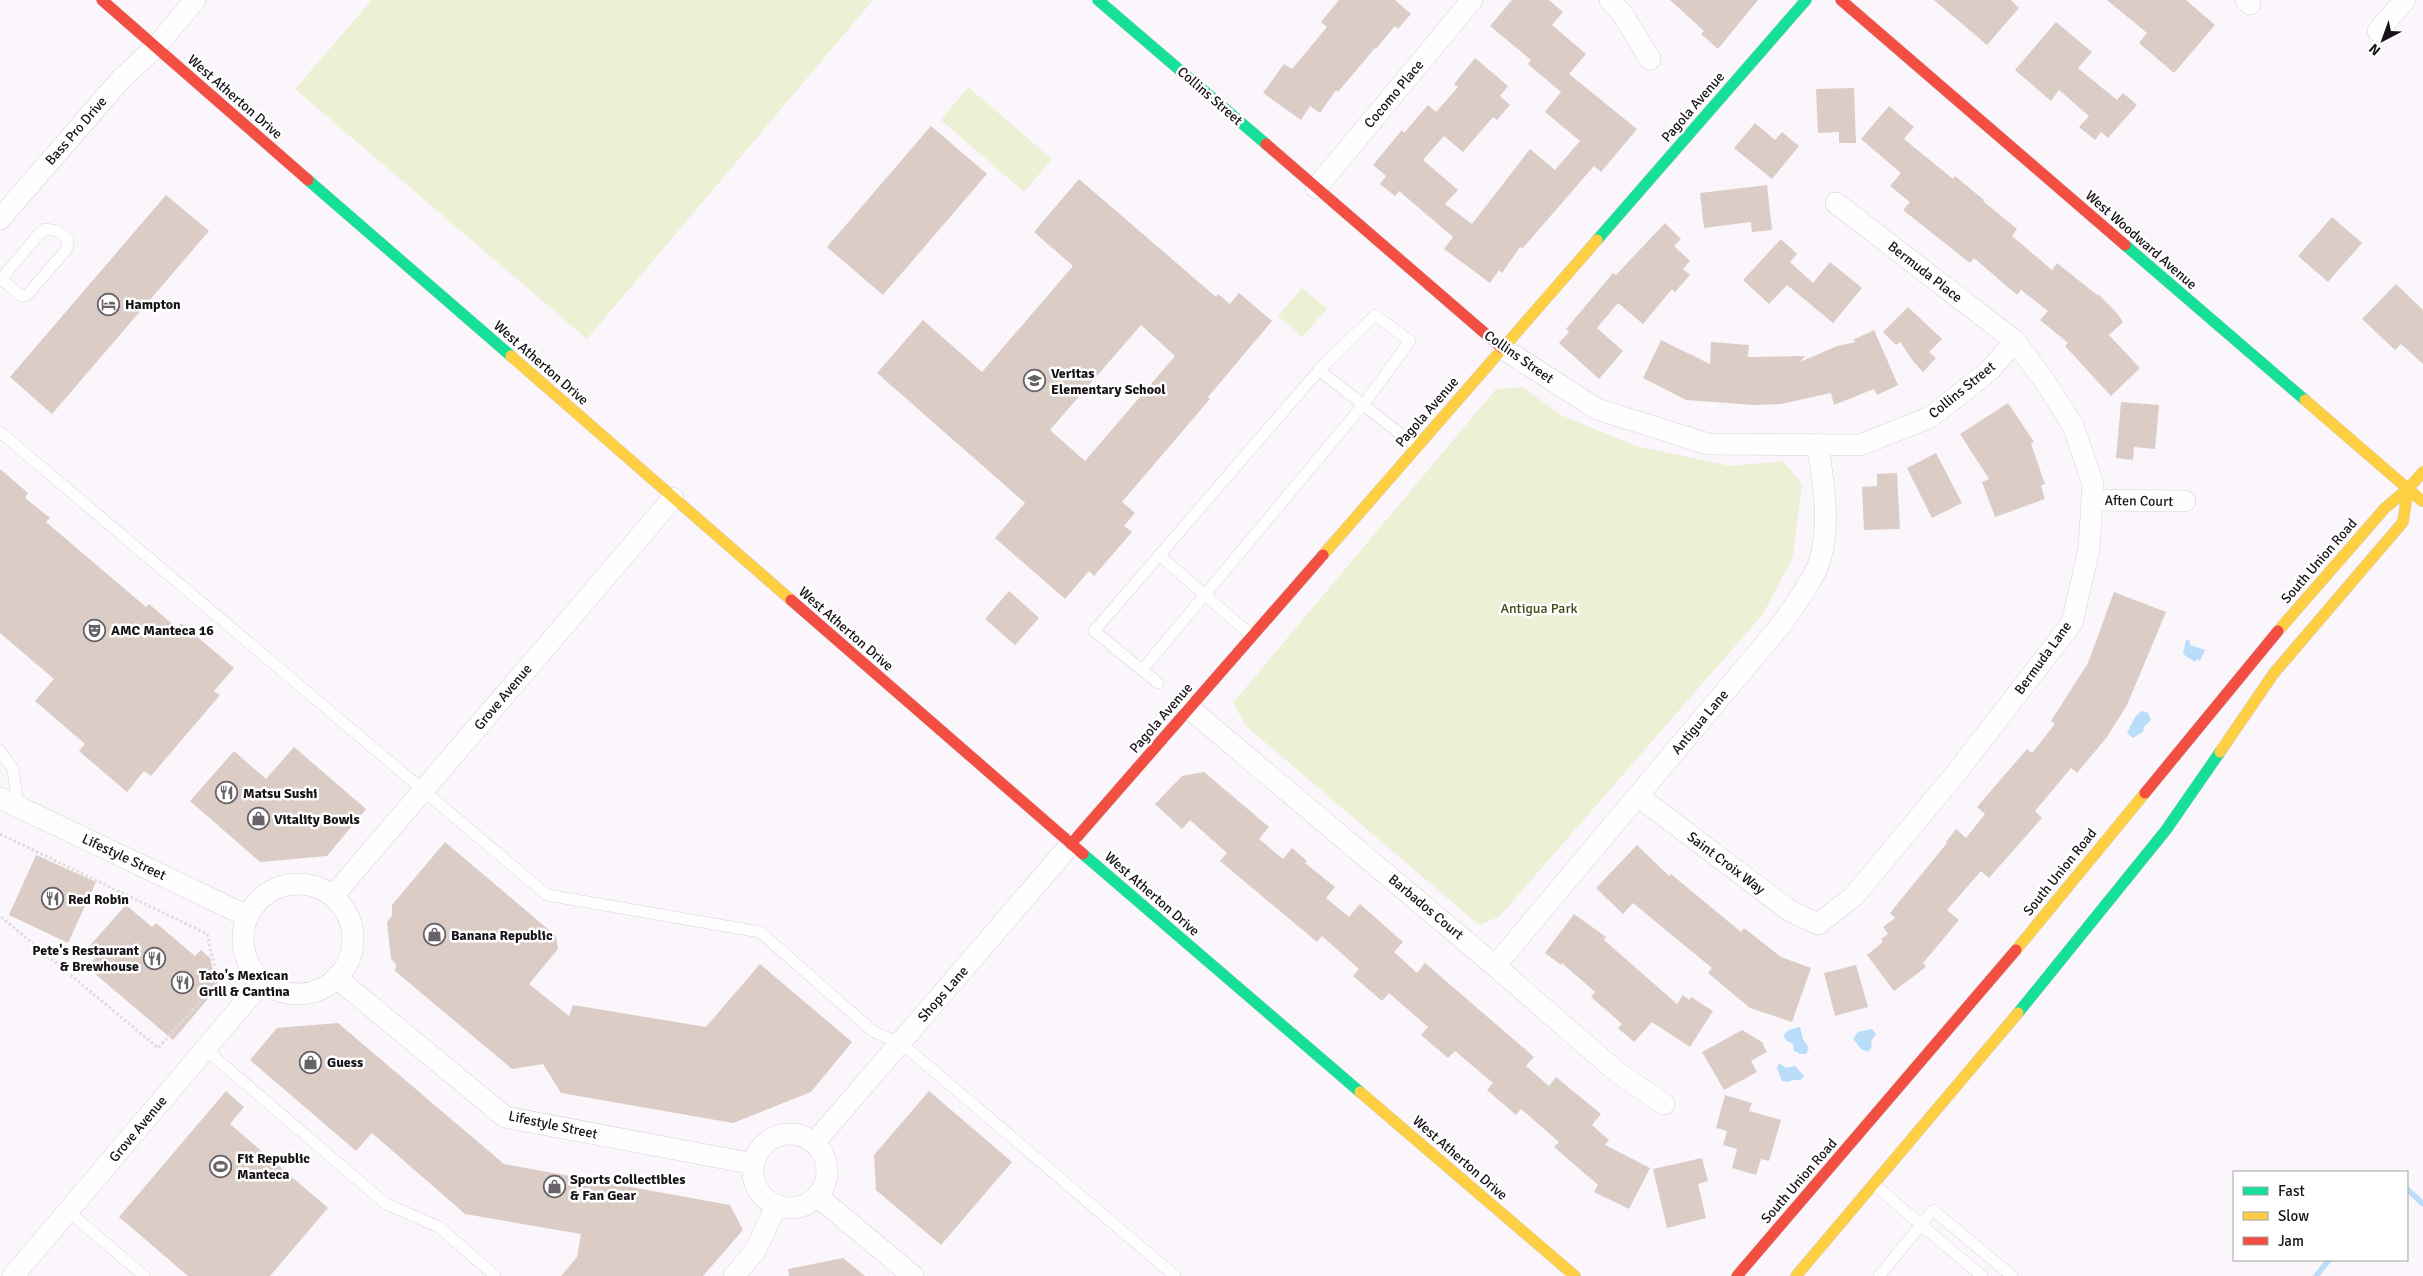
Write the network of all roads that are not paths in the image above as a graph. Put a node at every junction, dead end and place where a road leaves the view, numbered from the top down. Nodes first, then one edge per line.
1 (102, 0) edge
2 (195, 0) edge
3 (1098, 0) edge
4 (1472, 0) edge
5 (1610, 0) edge
6 (1806, 0) edge
7 (1841, 0) edge
8 (2405, 0) edge
9 (2378, 31) dead end
10 (155, 48) junction
11 (1650, 59) dead end
12 (1316, 188) junction
13 (1836, 203) dead end
14 (0, 219) edge
15 (0, 279) edge
16 (2015, 341) junction
17 (1502, 348) junction
18 (1319, 370) junction
19 (1363, 405) junction
20 (0, 432) edge
21 (1818, 445) junction
22 (1417, 447) junction
23 (2423, 472) edge
24 (2408, 489) junction
25 (673, 498) junction
26 (2092, 500) junction
27 (2185, 501) dead end
28 (2423, 502) edge
29 (1158, 556) junction
30 (1204, 595) junction
31 (1252, 636) junction
32 (1142, 670) junction
33 (1158, 684) dead end
34 (1189, 708) junction
35 (0, 751) edge
36 (422, 792) junction
37 (1638, 796) junction
38 (9, 803) edge
39 (1071, 844) junction
40 (333, 896) junction
41 (247, 916) junction
42 (1818, 924) joint
43 (1495, 966) junction
44 (338, 979) junction
45 (262, 982) junction
46 (901, 1043) junction
47 (205, 1049) junction
48 (1664, 1104) dead end
49 (814, 1143) junction
50 (754, 1164) junction
51 (1874, 1184) junction
52 (817, 1196) junction
53 (778, 1205) junction
54 (68, 1211) junction
55 (1921, 1225) junction
56 (13, 1276) edge
57 (144, 1276) edge
58 (495, 1276) edge
59 (734, 1276) edge
60 (913, 1276) edge
61 (1175, 1276) edge
62 (1574, 1276) edge
63 (1737, 1276) edge
64 (1796, 1276) edge
65 (1878, 1276) edge
66 (1982, 1276) edge
67 (2012, 1276) edge

1 - 10 street, West Atherton Drive
2 - 10 street, Bass Pro Drive
3 - 12 street, Collins Street
4 - 12 street, Cocomo Place
5 - 11 street
6 - 17 street, Pagola Avenue
7 - 24 street, West Woodward Avenue
8 - 9 street
10 - 14 street, Bass Pro Drive
10 - 25 street, West Atherton Drive
12 - 17 street, Collins Street
13 - 16 street, Bermuda Place
15 - 15 lane
16 - 21 street, Collins Street
16 - 26 street, Bermuda Lane
17 - 21 street, Collins Street
17 - 22 street, Pagola Avenue
18 - 19 lane
18 - 19 lane
18 - 29 lane
19 - 22 lane
19 - 30 lane
20 - 36 lane
21 - 37 street, Antigua Lane
22 - 31 street, Pagola Avenue
23 - 24 street, South Union Road
24 - 28 street, West Woodward Avenue
24 - 51 street
24 - 63 street, South Union Road
25 - 36 street, Grove Avenue
25 - 39 street, West Atherton Drive
26 - 27 street, Aften Court
26 - 42 street, Bermuda Lane
29 - 30 lane
29 - 32 lane
30 - 31 lane
30 - 32 lane
31 - 34 street, Pagola Avenue
32 - 33 lane
34 - 39 street, Pagola Avenue
34 - 43 street, Barbados Court
35 - 38 lane
36 - 40 street, Grove Avenue
36 - 46 lane
37 - 42 street, Saint Croix Way
37 - 43 street, Antigua Lane
38 - 41 street, Lifestyle Street
39 - 46 street, Shops Lane
39 - 62 street, West Atherton Drive
40 - 41 street
40 - 44 street
41 - 45 street
43 - 48 street, Barbados Court
44 - 45 street
44 - 50 street, Lifestyle Street
45 - 47 street, Grove Avenue
46 - 49 street, Shops Lane
46 - 61 lane
47 - 54 street, Grove Avenue
47 - 58 lane
49 - 50 street
49 - 52 street
50 - 53 street
51 - 55 lane
51 - 64 street
52 - 53 street
52 - 60 street
53 - 59 street
54 - 56 street, Grove Avenue
54 - 57 lane
55 - 65 lane
55 - 66 lane
55 - 67 lane

